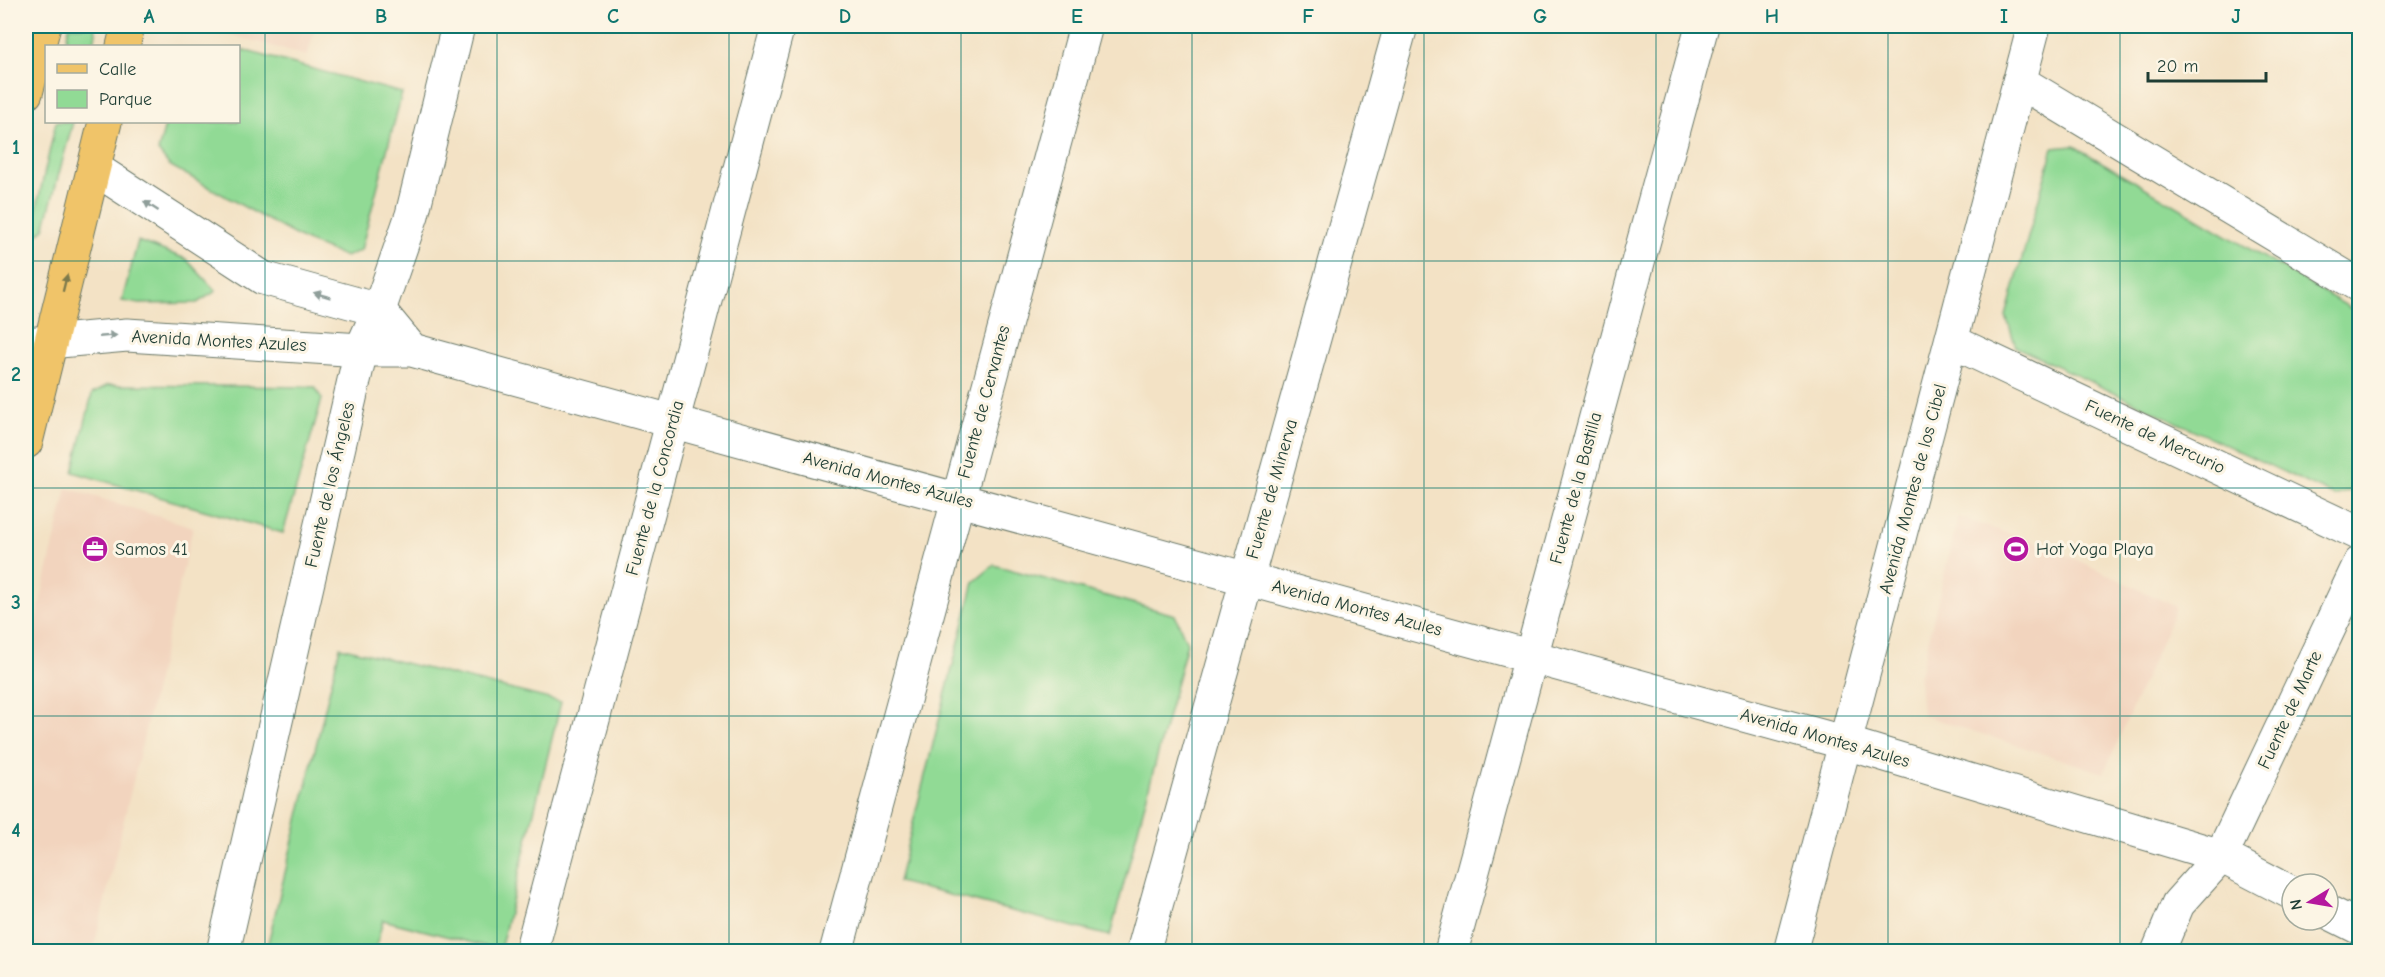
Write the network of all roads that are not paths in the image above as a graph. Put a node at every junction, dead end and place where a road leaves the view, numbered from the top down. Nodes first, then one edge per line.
1 (44, 26) edge
2 (128, 26) edge
3 (458, 26) edge
4 (778, 26) edge
5 (1086, 26) edge
6 (1401, 26) edge
7 (1702, 26) edge
8 (2034, 26) edge
9 (123, 45) edge
10 (2019, 81) junction
11 (26, 93) edge
12 (105, 123) edge
13 (94, 168) junction
14 (2360, 286) edge
15 (379, 310) junction
16 (1951, 341) junction
17 (38, 342) edge
18 (361, 350) junction
19 (412, 350) junction
20 (673, 420) junction
21 (26, 442) edge
22 (958, 499) junction
23 (2360, 534) edge
24 (2360, 564) edge
25 (1247, 578) junction
26 (1531, 656) junction
27 (1846, 743) junction
28 (2221, 856) junction
29 (2280, 887) edge
30 (2340, 918) edge
31 (2360, 928) edge
32 (224, 951) edge
33 (531, 951) edge
34 (836, 951) edge
35 (1143, 951) edge
36 (1451, 951) edge
37 (1790, 951) edge
38 (2158, 951) edge

1 - 11 main road
2 - 9 main road
3 - 15 street, Fuente de los Ángeles
4 - 20 street, Fuente de la Concordia
5 - 22 street, Fuente de Cervantes
6 - 25 street, Fuente de Minerva
7 - 26 street, Fuente de la Bastilla
8 - 10 street, Avenida Montes de los Cibel
10 - 14 street
10 - 16 street, Avenida Montes de los Cibel
12 - 13 main road
15 -> 13 street
17 -> 13 main road
15 - 18 street, Fuente de los Ángeles
15 - 19 street
16 - 23 street, Fuente de Mercurio
16 - 27 street, Avenida Montes de los Cibel
17 -> 18 street, Avenida Montes Azules
17 - 21 main road
18 - 19 street, Avenida Montes Azules
18 - 32 street, Fuente de los Ángeles
19 - 20 street, Avenida Montes Azules
20 - 22 street, Avenida Montes Azules
20 - 33 street, Fuente de la Concordia
22 - 25 street, Avenida Montes Azules
22 - 34 street, Fuente de Cervantes
24 - 28 street, Fuente de Marte
25 - 26 street, Avenida Montes Azules
25 - 35 street, Fuente de Minerva
26 - 27 street, Avenida Montes Azules
26 - 36 street, Fuente de la Bastilla
27 - 28 street, Avenida Montes Azules
27 - 37 street, Avenida Montes de los Cibel
28 - 29 street, Avenida Montes Azules
28 - 38 street, Fuente de Marte
30 - 31 street

